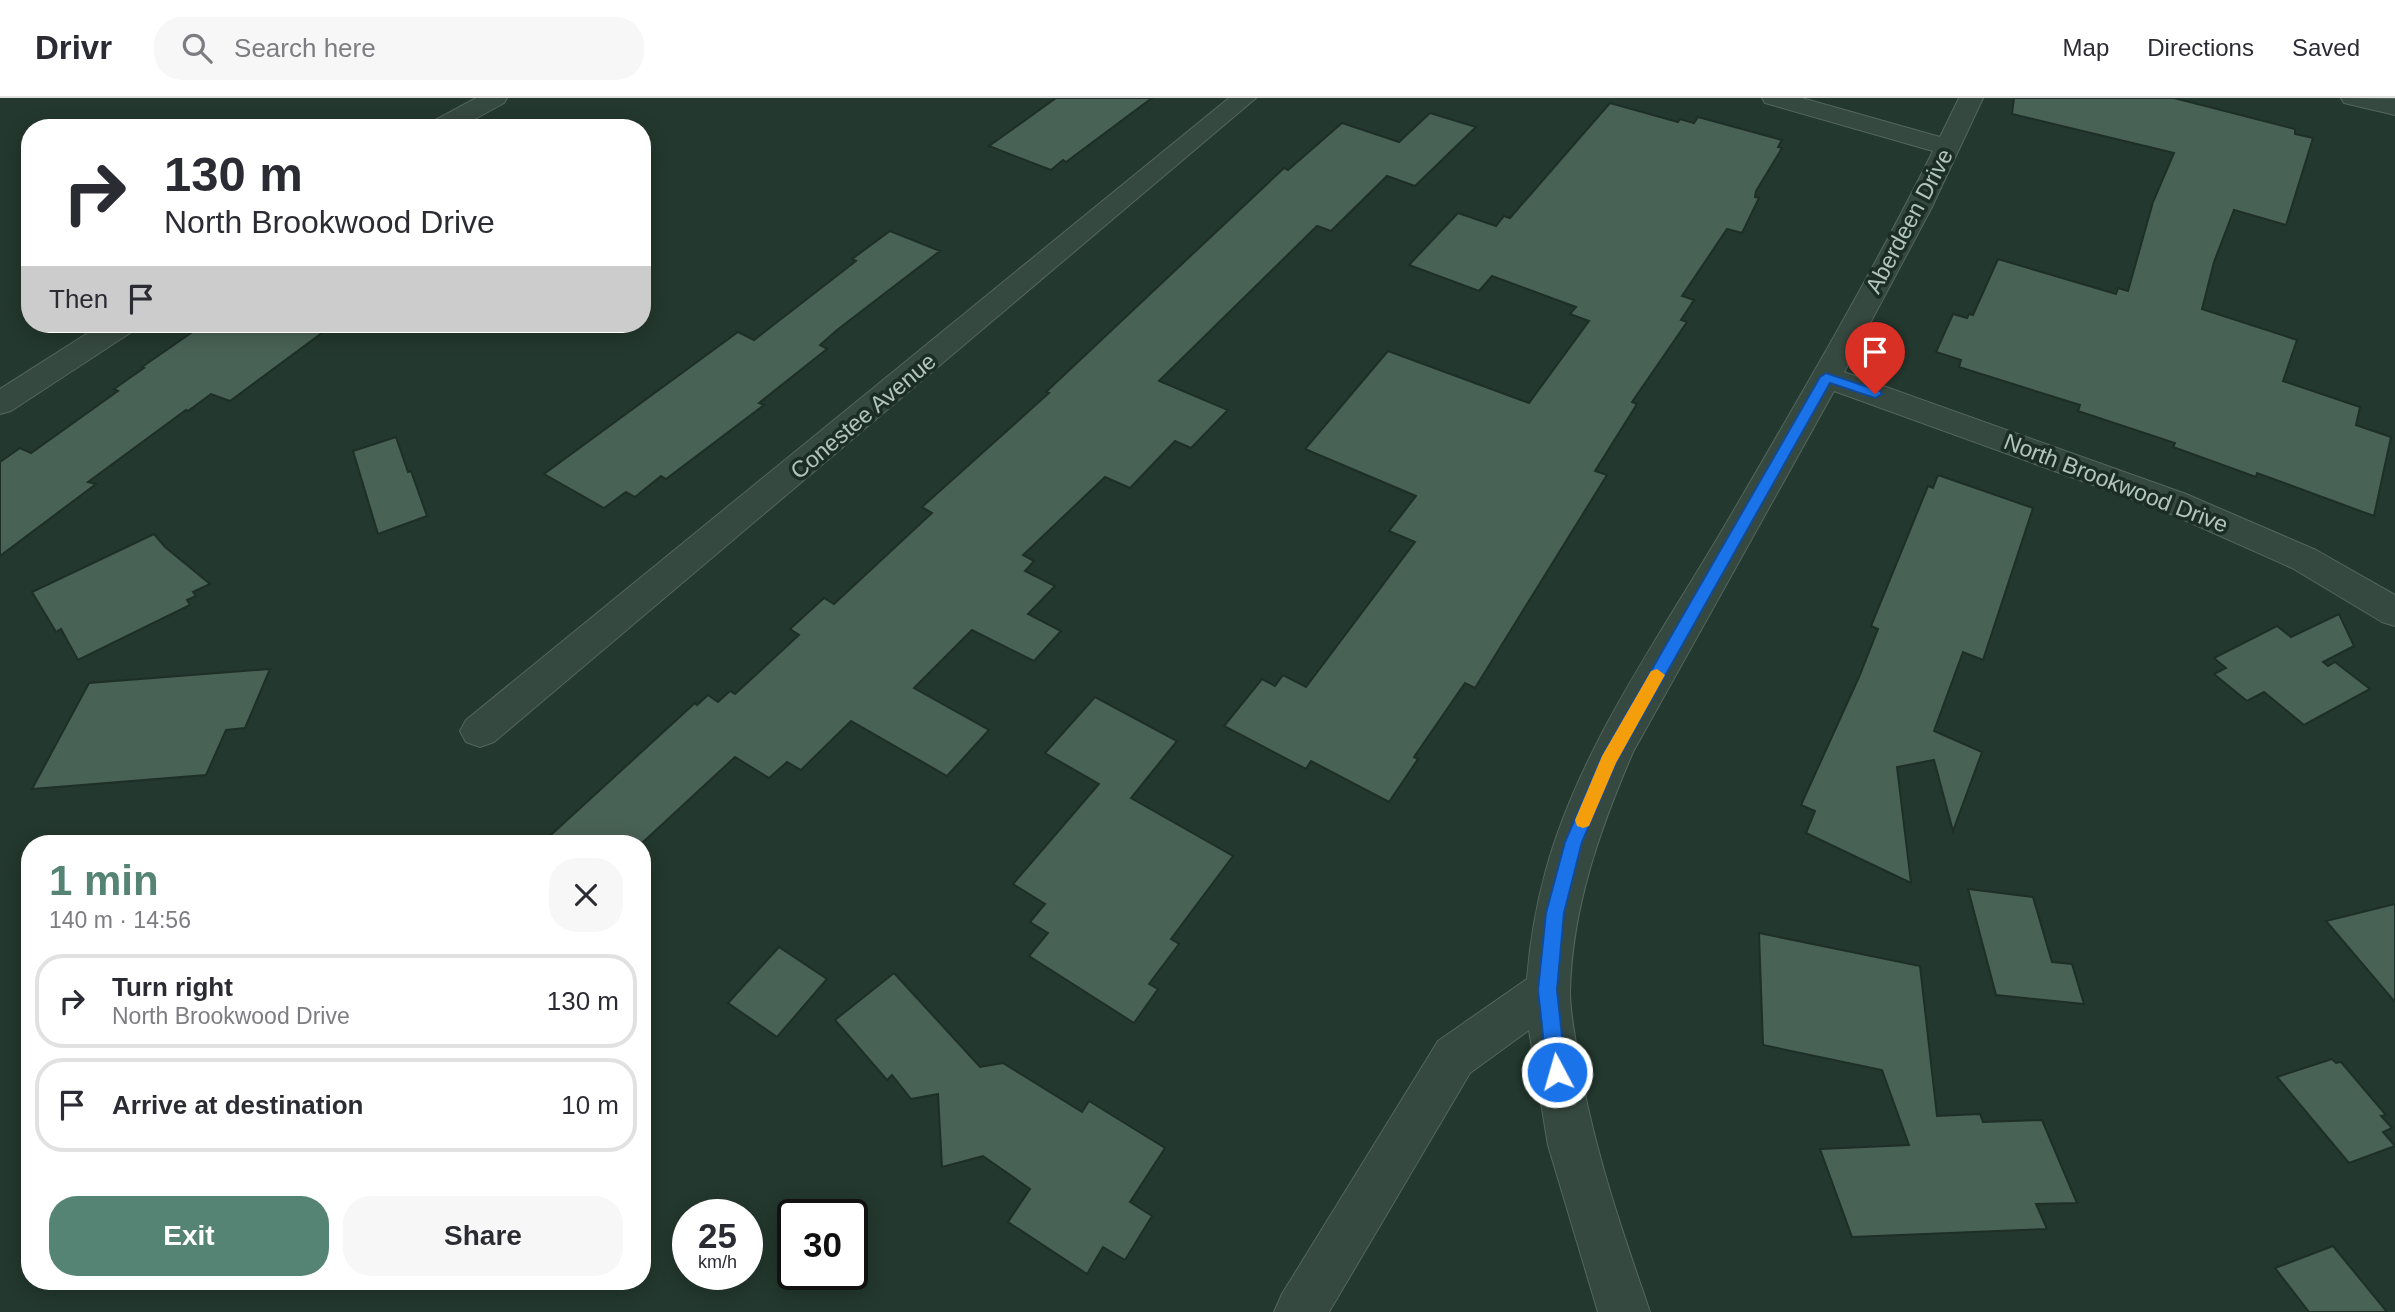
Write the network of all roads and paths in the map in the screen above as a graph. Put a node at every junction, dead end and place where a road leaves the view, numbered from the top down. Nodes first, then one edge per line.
1 (495, 98) edge
2 (1244, 98) edge
3 (1774, 98) edge
4 (1971, 98) edge
5 (2353, 98) edge
6 (2395, 107) edge
7 (456, 119) edge
8 (1948, 147) junction
9 (108, 333) edge
10 (1826, 377) junction
11 (0, 404) edge
12 (2395, 612) edge
13 (480, 731) dead end
14 (1548, 990) junction
15 (1300, 1312) edge
16 (1623, 1312) edge

1 - 7 street
2 - 13 street, Conestee Avenue
3 - 8 street
4 - 8 street, Aberdeen Drive
5 - 6 street
8 - 10 street, Aberdeen Drive
9 - 11 street
10 - 12 street, North Brookwood Drive
10 - 14 street, Aberdeen Drive
14 - 15 street
14 - 16 street, Aberdeen Drive

